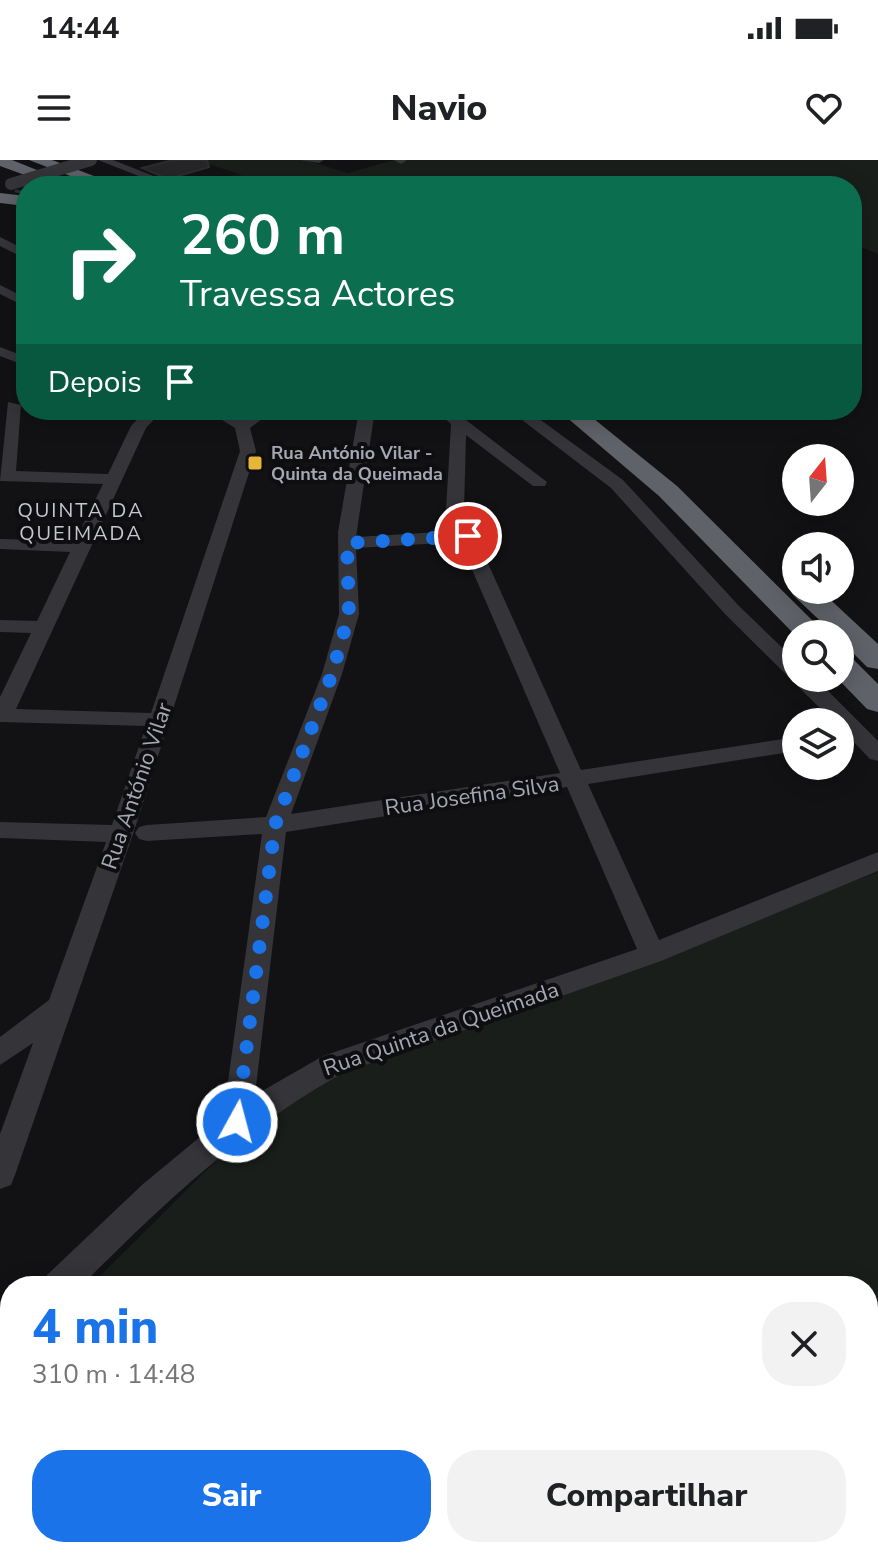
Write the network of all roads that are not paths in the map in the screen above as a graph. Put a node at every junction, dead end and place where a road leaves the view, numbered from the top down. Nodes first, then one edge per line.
1 (27, 160) edge
2 (37, 160) edge
3 (73, 160) edge
4 (91, 160) edge
5 (103, 160) edge
6 (136, 160) edge
7 (305, 160) edge
8 (319, 160) edge
9 (0, 161) edge
10 (118, 165) junction
11 (33, 176) edge
12 (41, 176) edge
13 (43, 176) edge
14 (73, 176) edge
15 (83, 176) edge
16 (147, 176) edge
17 (13, 405) dead end
18 (145, 420) edge
19 (232, 420) edge
20 (251, 420) edge
21 (365, 420) edge
22 (451, 420) edge
23 (456, 420) edge
24 (531, 420) edge
25 (588, 420) edge
26 (594, 420) edge
27 (242, 426) junction
28 (4, 476) edge
29 (116, 479) junction
30 (539, 482) dead end
31 (721, 509) dead end
32 (468, 536) junction
33 (347, 543) junction
34 (0, 544) edge
35 (83, 547) junction
36 (818, 604) edge
37 (798, 620) edge
38 (0, 626) edge
39 (44, 627) junction
40 (782, 658) edge
41 (878, 660) edge
42 (854, 678) edge
43 (815, 692) edge
44 (878, 702) edge
45 (828, 708) edge
46 (1, 715) edge
47 (160, 720) junction
48 (854, 738) edge
49 (782, 746) edge
50 (878, 754) edge
51 (575, 780) junction
52 (275, 825) junction
53 (0, 830) edge
54 (147, 833) dead end
55 (121, 834) junction
56 (878, 861) edge
57 (652, 954) junction
58 (59, 1007) junction
59 (0, 1053) edge
60 (237, 1122) junction
61 (0, 1175) edge
62 (69, 1276) edge

1 - 14 highway
2 - 15 highway
3 - 11 street, bridge
4 - 12 street, bridge
5 - 10 street
6 - 10 street
7 - 8 street
9 - 13 highway
10 - 16 street
17 - 28 street
18 - 29 street
19 - 27 street
20 - 27 street
21 - 33 street
22 - 32 street
23 - 30 street
24 - 40 street
25 - 37 highway
26 - 31 highway
27 - 47 street, Rua António Vilar
28 - 29 street
29 - 35 street
32 - 33 street
32 - 51 street
33 - 52 street
34 - 35 street
35 - 39 street
36 - 41 highway
38 - 39 street
39 - 46 street
42 - 44 highway
43 - 45 street
46 - 47 street
47 - 55 street, Rua António Vilar
48 - 50 street
49 - 51 street, Rua Josefina Silva
51 - 52 street, Rua Josefina Silva
51 - 57 street
52 - 54 street, Rua Josefina Silva
52 - 60 street
53 - 55 street
55 - 58 street, Rua António Vilar
56 - 57 street, Rua Quinta da Queimada
57 - 60 street, Rua Quinta da Queimada
58 - 59 street
58 - 61 street, Rua António Vilar
60 - 62 street, Rua Quinta da Queimada

